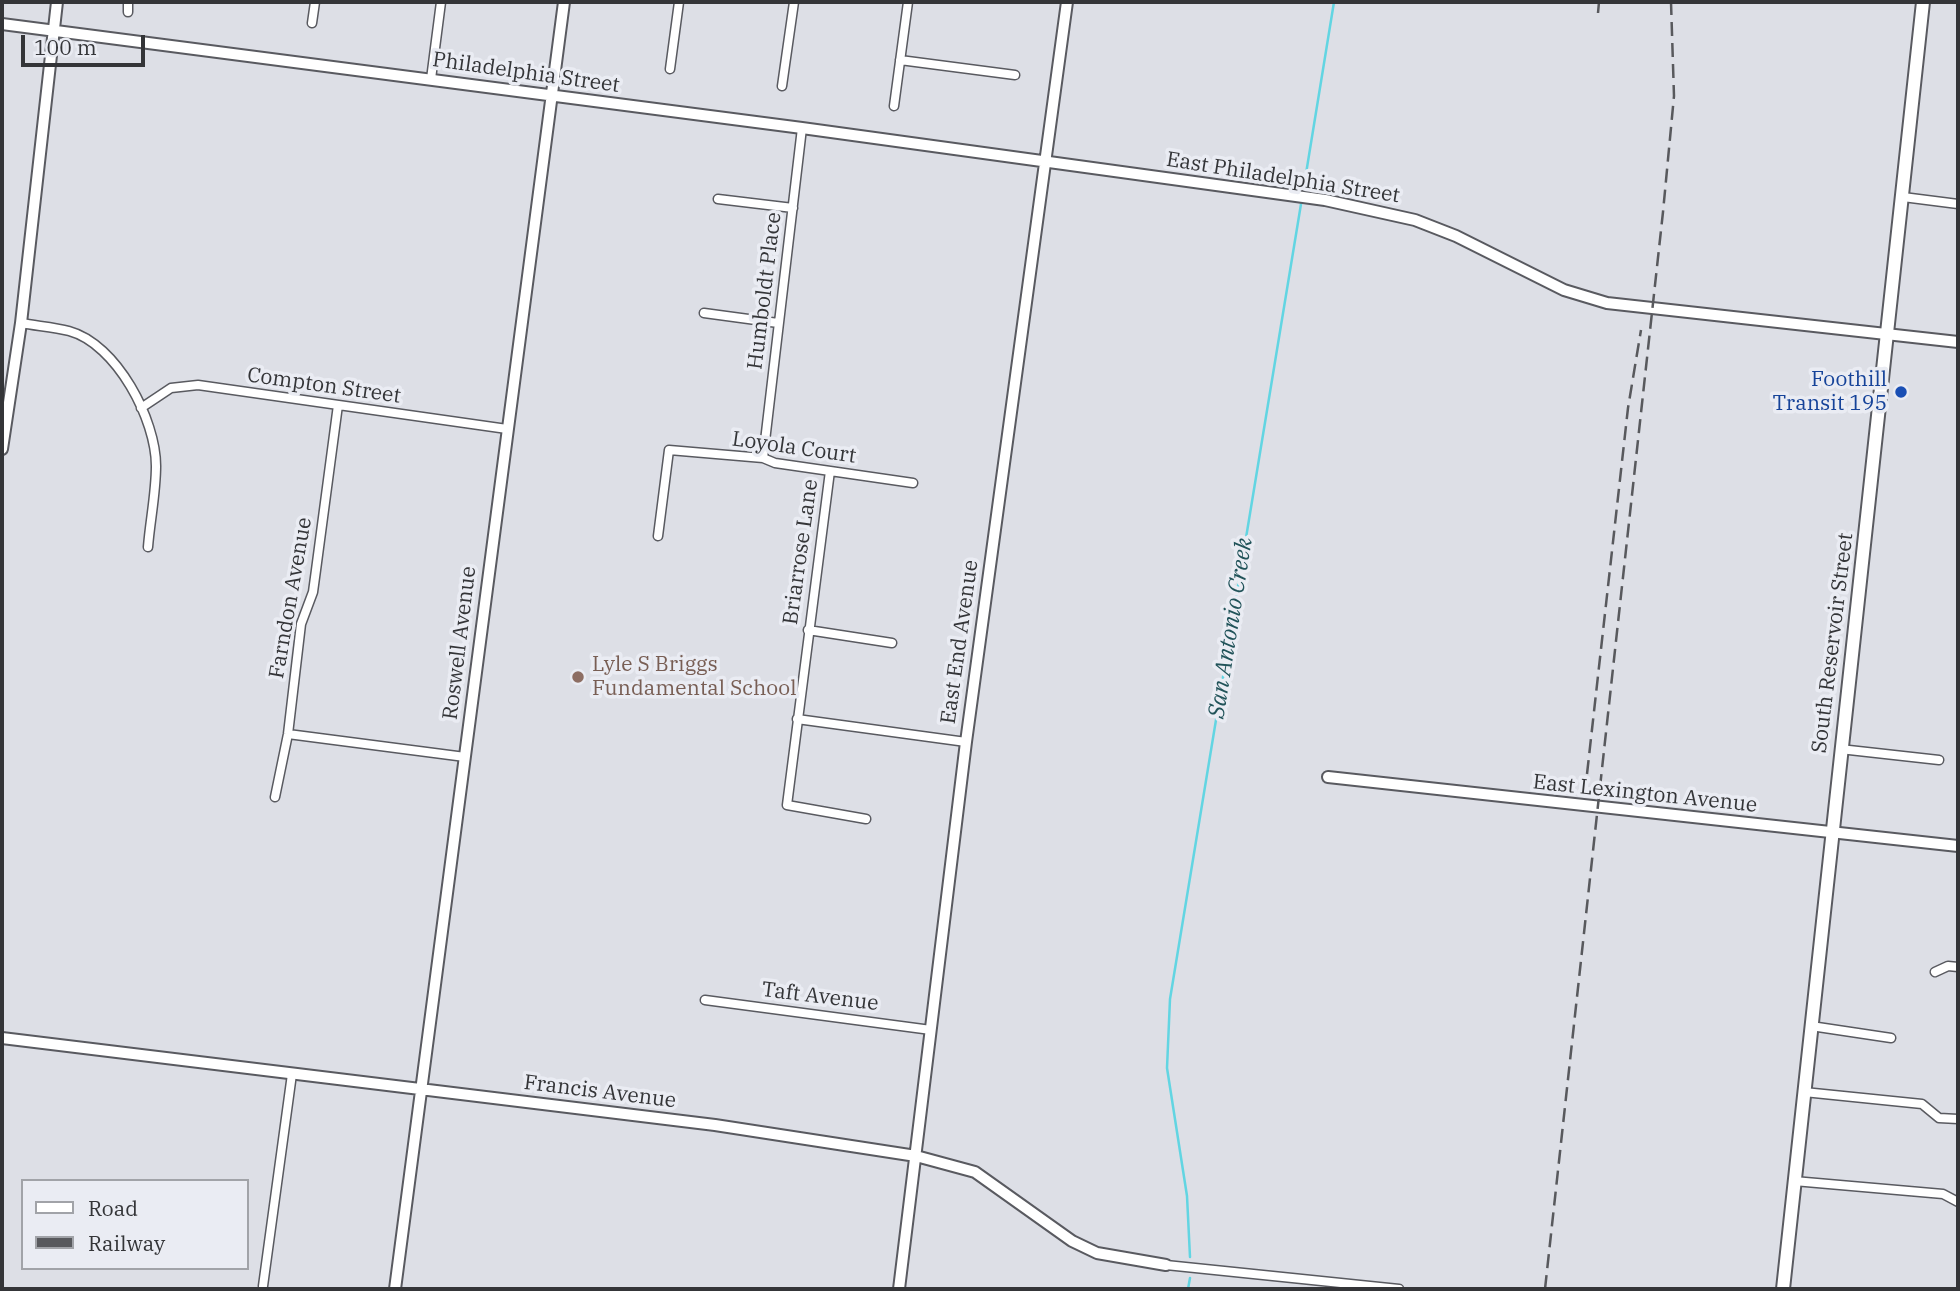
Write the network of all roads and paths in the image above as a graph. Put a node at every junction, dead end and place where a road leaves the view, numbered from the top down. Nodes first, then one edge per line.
1 (57, 2) edge
2 (128, 2) edge
3 (315, 2) edge
4 (441, 2) edge
5 (564, 2) edge
6 (679, 2) edge
7 (794, 2) edge
8 (908, 2) edge
9 (1067, 2) edge
10 (1923, 2) edge
11 (128, 12) dead end
12 (312, 23) dead end
13 (2, 24) edge
14 (53, 30) junction
15 (900, 60) junction
16 (670, 69) dead end
17 (1015, 75) dead end
18 (431, 79) junction
19 (782, 86) dead end
20 (551, 96) junction
21 (894, 106) dead end
22 (802, 128) junction
23 (1044, 160) junction
24 (1903, 197) junction
25 (718, 199) dead end
26 (1958, 204) edge
27 (793, 208) junction
28 (704, 313) dead end
29 (21, 323) junction
30 (778, 323) junction
31 (1889, 333) junction
32 (1958, 342) edge
33 (338, 405) junction
34 (141, 408) junction
35 (507, 429) junction
36 (2, 449) edge
37 (763, 458) junction
38 (830, 471) junction
39 (913, 483) dead end
40 (658, 536) dead end
41 (148, 547) dead end
42 (808, 630) junction
43 (892, 643) dead end
44 (797, 719) junction
45 (288, 734) junction
46 (966, 742) junction
47 (1840, 749) junction
48 (465, 757) junction
49 (1939, 760) dead end
50 (1328, 777) dead end
51 (275, 797) dead end
52 (866, 820) dead end
53 (1830, 834) junction
54 (1958, 846) edge
55 (1958, 967) edge
56 (1935, 972) dead end
57 (705, 1000) dead end
58 (1811, 1027) junction
59 (931, 1030) junction
60 (2, 1038) edge
61 (1891, 1038) dead end
62 (292, 1073) junction
63 (422, 1090) junction
64 (1804, 1092) junction
65 (1958, 1119) edge
66 (916, 1156) junction
67 (1794, 1181) junction
68 (1958, 1202) edge
69 (1166, 1265) joint
70 (263, 1286) dead end
71 (395, 1289) edge
72 (898, 1289) edge
73 (1399, 1289) edge
74 (1783, 1289) edge

1 - 14 street
2 - 11 street
3 - 12 street
4 - 18 street
5 - 20 street, Roswell Avenue
6 - 16 street
7 - 19 street
8 - 15 street
9 - 23 street, East End Avenue
10 - 24 main road, South Reservoir Street
13 - 14 street, Philadelphia Street
14 - 18 street, Philadelphia Street
14 - 29 street
15 - 17 street
15 - 21 street
18 - 20 street, Philadelphia Street
20 - 22 street, Philadelphia Street
20 - 35 street, Roswell Avenue
22 - 23 street, Philadelphia Street
22 - 27 street, Humboldt Place
23 - 31 street, East Philadelphia Street
23 - 46 street, East End Avenue
24 - 26 street
24 - 31 main road, South Reservoir Street
25 - 27 street
27 - 30 street, Humboldt Place
28 - 30 street
29 - 34 street
29 - 36 street
30 - 37 street, Humboldt Place
31 - 32 street, East Philadelphia Street
31 - 47 main road, South Reservoir Street
33 - 34 street, Compton Street
33 - 35 street, Compton Street
33 - 45 street, Farndon Avenue
34 - 41 street
35 - 48 street, Roswell Avenue
37 - 38 street, Loyola Court
37 - 40 street, Loyola Court
38 - 39 street, Loyola Court
38 - 42 street, Briarrose Lane
42 - 43 street
42 - 44 street, Briarrose Lane
44 - 46 street
44 - 52 street, Briarrose Lane
45 - 48 street
45 - 51 street, Farndon Avenue
46 - 59 street, East End Avenue
47 - 49 street
47 - 53 main road, South Reservoir Street
48 - 63 street, Roswell Avenue
50 - 53 street, East Lexington Avenue
53 - 54 street, East Lexington Avenue
53 - 58 main road, South Reservoir Street
55 - 56 street
57 - 59 street, Taft Avenue
58 - 61 street
58 - 64 main road, South Reservoir Street
59 - 66 street, East End Avenue
60 - 62 street, Francis Avenue
62 - 63 street, Francis Avenue
62 - 70 street
63 - 66 street, Francis Avenue
63 - 71 street, Roswell Avenue
64 - 65 street
64 - 67 main road, South Reservoir Street
66 - 69 street, Francis Avenue
66 - 72 street, East End Avenue
67 - 68 street
67 - 74 main road, South Reservoir Street
69 - 73 street

